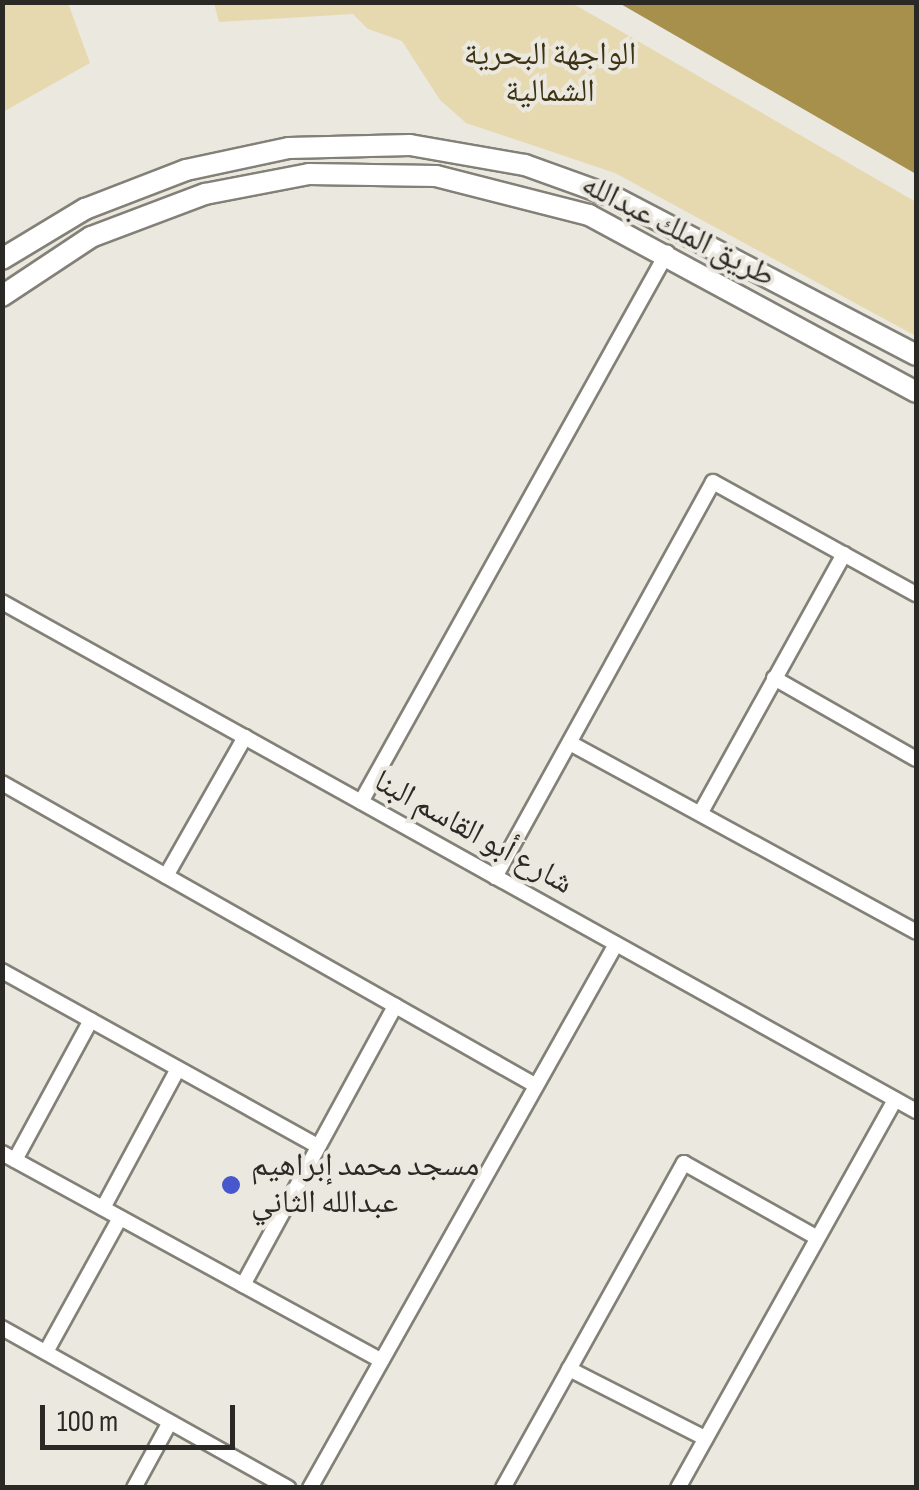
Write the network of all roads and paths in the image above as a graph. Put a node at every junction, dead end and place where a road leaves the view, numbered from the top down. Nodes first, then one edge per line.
1 (666, 253) junction
2 (2, 259) edge
3 (2, 296) edge
4 (916, 355) edge
5 (916, 392) edge
6 (844, 554) junction
7 (916, 594) edge
8 (2, 602) edge
9 (774, 678) junction
10 (246, 738) junction
11 (570, 743) junction
12 (916, 759) edge
13 (2, 783) edge
14 (361, 802) junction
15 (701, 812) junction
16 (166, 876) junction
17 (495, 877) junction
18 (916, 932) edge
19 (616, 944) junction
20 (2, 971) edge
21 (395, 1006) junction
22 (92, 1020) junction
23 (178, 1069) junction
24 (535, 1086) junction
25 (894, 1099) junction
26 (916, 1111) edge
27 (318, 1146) junction
28 (9, 1156) edge
29 (103, 1208) junction
30 (120, 1218) junction
31 (816, 1237) junction
32 (244, 1285) junction
33 (2, 1328) edge
34 (46, 1352) junction
35 (380, 1360) junction
36 (569, 1370) junction
37 (170, 1422) junction
38 (706, 1438) junction
39 (134, 1488) edge
40 (288, 1488) edge
41 (310, 1488) edge
42 (503, 1488) edge
43 (678, 1488) edge

1 - 3 street, طريق الملك عبدالله
1 - 5 street, طريق الملك عبدالله
1 - 14 street
2 - 4 street, طريق الملك عبدالله
6 - 7 street
6 - 9 street
6 - 11 street
8 - 10 street, شارع أبو القاسم البنا
9 - 12 street
9 - 15 street
10 - 14 street, شارع أبو القاسم البنا
10 - 16 street
11 - 15 street
11 - 17 street
13 - 16 street
14 - 17 street, شارع أبو القاسم البنا
15 - 18 street
16 - 21 street
17 - 19 street, شارع أبو القاسم البنا
19 - 24 street
19 - 25 street, شارع أبو القاسم البنا
20 - 22 street
21 - 24 street
21 - 27 street
22 - 23 street
22 - 28 street
23 - 27 street
23 - 29 street
24 - 35 street
25 - 26 street, شارع أبو القاسم البنا
25 - 31 street
27 - 32 street
28 - 29 street
29 - 30 street
30 - 32 street
30 - 34 street
31 - 36 street
31 - 38 street
32 - 35 street
33 - 34 street
34 - 37 street
35 - 41 street
36 - 38 street
36 - 42 street
37 - 39 street
37 - 40 street
38 - 43 street

